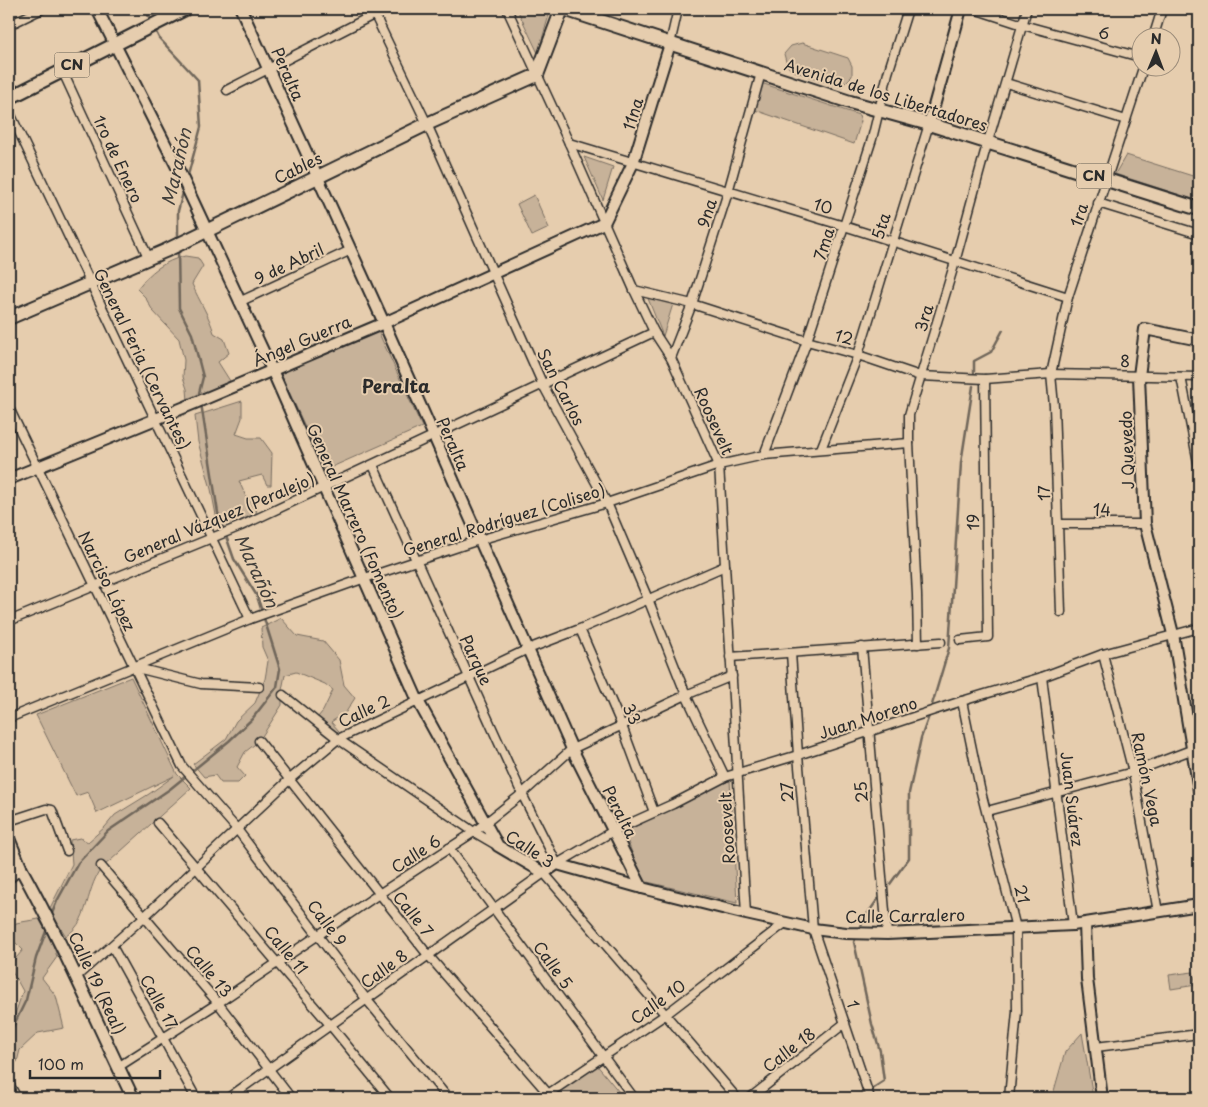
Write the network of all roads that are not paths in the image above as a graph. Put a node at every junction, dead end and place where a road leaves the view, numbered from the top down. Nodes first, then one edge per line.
1 (42, 9) edge
2 (97, 9) edge
3 (185, 9) edge
4 (241, 9) edge
5 (385, 9) edge
6 (507, 9) edge
7 (563, 9) edge
8 (678, 9) edge
9 (908, 9) edge
10 (961, 9) edge
11 (974, 9) edge
12 (1027, 9) edge
13 (1162, 9) edge
14 (373, 11) edge
15 (9, 25) edge
16 (1023, 25) junction
17 (1156, 28) edge
18 (670, 44) junction
19 (115, 45) junction
20 (1130, 54) edge
21 (269, 68) junction
22 (62, 70) junction
23 (761, 73) junction
24 (538, 75) junction
25 (1140, 78) edge
26 (1006, 83) junction
27 (227, 90) dead end
28 (9, 98) edge
29 (880, 110) junction
30 (9, 111) edge
31 (1126, 120) junction
32 (427, 124) junction
33 (929, 124) junction
34 (569, 143) junction
35 (988, 143) junction
36 (633, 163) junction
37 (317, 177) junction
38 (1105, 180) junction
39 (728, 192) junction
40 (1098, 203) junction
41 (1199, 209) edge
42 (604, 223) junction
43 (844, 226) junction
44 (207, 232) junction
45 (1199, 234) edge
46 (892, 242) junction
47 (351, 250) junction
48 (149, 258) junction
49 (955, 262) junction
50 (493, 274) junction
51 (91, 285) junction
52 (634, 290) junction
53 (1068, 297) junction
54 (239, 302) junction
55 (692, 304) junction
56 (9, 318) edge
57 (384, 323) junction
58 (654, 332) junction
59 (1199, 340) edge
60 (807, 341) junction
61 (858, 355) junction
62 (671, 358) junction
63 (272, 370) junction
64 (1051, 374) junction
65 (1139, 375) junction
66 (920, 376) junction
67 (1181, 377) junction
68 (1199, 377) edge
69 (985, 379) junction
70 (543, 385) junction
71 (9, 408) edge
72 (155, 419) junction
73 (433, 436) junction
74 (909, 443) junction
75 (821, 450) junction
76 (764, 455) junction
77 (372, 465) junction
78 (719, 465) junction
79 (37, 467) junction
80 (1199, 467) edge
81 (9, 479) edge
82 (324, 488) junction
83 (607, 503) junction
84 (1059, 524) junction
85 (1145, 524) junction
86 (213, 538) junction
87 (480, 540) junction
88 (416, 562) junction
89 (725, 566) junction
90 (365, 578) junction
91 (95, 586) junction
92 (648, 599) junction
93 (1061, 612) dead end
94 (250, 619) junction
95 (9, 621) edge
96 (580, 628) junction
97 (1199, 628) edge
98 (1173, 634) junction
99 (960, 640) dead end
100 (942, 642) dead end
101 (918, 644) junction
102 (862, 647) junction
103 (528, 649) junction
104 (791, 653) junction
105 (1103, 654) junction
106 (730, 657) junction
107 (133, 668) junction
108 (732, 676) junction
109 (469, 677) junction
110 (1042, 677) junction
111 (259, 687) dead end
112 (283, 695) dead end
113 (686, 695) junction
114 (418, 701) junction
115 (962, 701) junction
116 (9, 718) edge
117 (622, 726) junction
118 (870, 731) junction
119 (338, 739) junction
120 (259, 741) dead end
121 (1196, 748) edge
122 (572, 749) junction
123 (798, 755) junction
124 (182, 766) joint
125 (1133, 772) junction
126 (738, 773) junction
127 (725, 777) junction
128 (290, 779) junction
129 (1199, 790) edge
130 (1056, 793) junction
131 (522, 794) junction
132 (986, 810) junction
133 (654, 812) junction
134 (9, 821) edge
135 (158, 823) dead end
136 (486, 823) junction
137 (236, 828) junction
138 (613, 831) junction
139 (474, 832) junction
140 (9, 841) edge
141 (498, 846) junction
142 (449, 848) junction
143 (67, 851) dead end
144 (557, 864) junction
145 (101, 866) dead end
146 (20, 867) junction
147 (196, 867) junction
148 (544, 873) junction
149 (9, 876) edge
150 (642, 888) junction
151 (379, 894) junction
152 (1199, 905) edge
153 (494, 908) junction
154 (1158, 912) junction
155 (746, 914) junction
156 (145, 916) junction
157 (785, 923) junction
158 (1085, 924) junction
159 (1073, 925) junction
160 (1016, 928) junction
161 (813, 929) junction
162 (887, 934) junction
163 (318, 935) junction
164 (112, 946) junction
165 (428, 955) junction
166 (278, 962) junction
167 (78, 976) junction
168 (367, 1000) junction
169 (218, 1004) junction
170 (665, 1015) junction
171 (845, 1023) junction
172 (331, 1026) junction
173 (1199, 1034) edge
174 (164, 1039) junction
175 (1096, 1047) junction
176 (603, 1056) junction
177 (118, 1067) junction
178 (268, 1069) junction
179 (9, 1084) edge
180 (548, 1097) edge
181 (17, 1098) edge
182 (133, 1098) edge
183 (196, 1098) edge
184 (228, 1098) edge
185 (290, 1098) edge
186 (390, 1098) edge
187 (448, 1098) edge
188 (634, 1098) edge
189 (738, 1098) edge
190 (750, 1098) edge
191 (870, 1098) edge
192 (1009, 1098) edge
193 (1101, 1098) edge

1 - 15 street
2 - 19 street
3 - 19 main road, CN
4 - 21 street, Peralta
5 - 14 street
6 - 24 street, Roosevelt
7 - 18 main road, Avenida de los Libertadores / CN
7 - 24 main road
8 - 18 street, 11na
9 - 29 street, 7ma
10 - 33 street, 5ta
11 - 16 street, 6
12 - 16 street, 3ra
13 - 17 street
14 - 21 street
14 - 32 street, San Carlos
16 - 20 street, 6
16 - 26 street, 3ra
18 - 23 main road, Avenida de los Libertadores / CN
18 - 36 street, 11na
19 - 22 main road, CN
19 - 44 street, General Marrero (Fomento)
21 - 27 street
21 - 37 street, Peralta
22 - 28 main road, CN
22 - 48 street, 1ro de Enero
23 - 29 main road, Avenida de los Libertadores / CN
23 - 39 street, 9na
24 - 32 main road, Cables
24 - 34 street, Roosevelt
25 - 31 street, 1ra
26 - 31 street
26 - 35 street, 3ra
29 - 33 main road, Avenida de los Libertadores / CN
29 - 43 street, 7ma
30 - 51 street, General Feria (Cervantes)
31 - 38 street, 1ra
32 - 37 main road, Cables
32 - 50 street, San Carlos
33 - 35 main road, Avenida de los Libertadores / CN
33 - 46 street, 5ta
34 - 36 street, 10
34 - 42 street, Roosevelt
35 - 38 main road, Avenida de los Libertadores / CN
35 - 49 street, 3ra
36 - 39 street, 10
36 - 42 street, 11na
37 - 44 main road, Cables
37 - 47 street, Peralta
38 - 40 street, 1ra
38 - 41 main road, Avenida de los Libertadores / CN
39 - 43 street, 10
39 - 55 street, 9na
40 - 45 street
40 - 53 street, 1ra
42 - 50 street, Ángel Guerra
42 - 52 street, Roosevelt
43 - 46 street, 10
43 - 60 street, 7ma
44 - 48 main road, Cables
44 - 54 street, General Marrero (Fomento)
46 - 49 street, 10
46 - 61 street, 5ta
47 - 54 street, 9 de Abril
47 - 57 street, Peralta
48 - 51 main road, Cables
49 - 53 street, 10
49 - 66 street, 3ra
50 - 57 street, Ángel Guerra
50 - 70 street, San Carlos
51 - 56 main road, Cables
51 - 72 street, General Feria (Cervantes)
52 - 55 street, 12
52 - 58 street, Roosevelt
53 - 64 street, 1ra
54 - 63 street, General Marrero (Fomento)
55 - 60 street, 12
55 - 62 street, 9na
57 - 63 street, Ángel Guerra
57 - 73 street, Peralta
58 - 62 street, Roosevelt
58 - 70 street, General Vázquez (Peralejo)
59 - 65 street, J Quevedo
60 - 61 street, 12
60 - 76 street, 7ma
61 - 66 street, 12
61 - 75 street, 5ta
62 - 78 street, Roosevelt
63 - 72 street, Ángel Guerra
63 - 82 street, General Marrero (Fomento)
64 - 65 street, 8
64 - 69 street, 12
64 - 84 street, 17
65 - 67 street, 8
65 - 85 street, J Quevedo
66 - 69 street, 12
66 - 74 street, 3ra
67 - 68 street, 8
67 - 80 street
69 - 99 street, 19
70 - 73 street, General Vázquez (Peralejo)
70 - 83 street, San Carlos
71 - 79 street, Narciso López
72 - 79 street, Ángel Guerra
72 - 86 street, General Feria (Cervantes)
73 - 77 street, General Vázquez (Peralejo)
73 - 87 street, Peralta
74 - 75 street, General Rodríguez (Coliseo)
74 - 101 street, 3ra
75 - 76 street, General Rodríguez (Coliseo)
76 - 78 street, General Rodríguez (Coliseo)
77 - 82 street, General Vázquez (Peralejo)
77 - 88 street, Parque
78 - 83 street, General Rodríguez (Coliseo)
78 - 89 street, Roosevelt
79 - 81 street, Ángel Guerra
79 - 91 street, Narciso López
82 - 86 street, General Vázquez (Peralejo)
82 - 90 street, General Marrero (Fomento)
83 - 87 street, General Rodríguez (Coliseo)
83 - 92 street, San Carlos
84 - 85 street, 14
84 - 93 street, 17
85 - 98 street, J Quevedo
86 - 91 street, General Vázquez (Peralejo)
86 - 94 street, General Feria (Cervantes)
87 - 88 street, General Rodríguez (Coliseo)
87 - 103 street, Peralta
88 - 90 street, General Rodríguez (Coliseo)
88 - 109 street, Parque
89 - 92 street, Calle 2
89 - 106 street, Roosevelt
90 - 94 street, General Rodríguez (Coliseo)
90 - 114 street, General Marrero (Fomento)
91 - 95 street, General Vázquez (Peralejo)
91 - 107 street, Narciso López
92 - 96 street, Calle 2
92 - 113 street, San Carlos
94 - 107 street, General Rodríguez (Coliseo)
96 - 103 street, Calle 2
96 - 117 street, 33
97 - 98 street, Juan Moreno
98 - 105 street, Juan Moreno
98 - 121 street, J Quevedo
100 - 101 street
101 - 102 street
102 - 104 street
102 - 118 street, 25
103 - 109 street, Calle 2
103 - 122 street, Peralta
104 - 106 street
104 - 123 street, 27
105 - 110 street, Juan Moreno
105 - 125 street, Ramón Vega
106 - 108 street, Roosevelt
107 - 111 street
107 - 116 street, General Rodríguez (Coliseo)
107 - 124 street, Narciso López
108 - 113 street, Calle 6
108 - 126 street, Roosevelt
109 - 114 street, Calle 2
109 - 131 street, Parque
110 - 115 street, Juan Moreno
110 - 130 street, Juan Suárez
112 - 119 street, Calle 3
113 - 117 street, Calle 6
113 - 127 street, San Carlos
114 - 119 street, Calle 2
114 - 136 street, General Marrero (Fomento)
115 - 118 street, Juan Moreno
115 - 132 street, 21
117 - 122 street, Calle 6
117 - 133 street, 33
118 - 123 street, Juan Moreno
118 - 162 street, 25
119 - 128 street, Calle 2
119 - 139 street, Calle 3
120 - 128 street, Calle 7
121 - 125 street
121 - 129 street, J Quevedo
122 - 131 street, Calle 6
122 - 138 street, Peralta
123 - 126 street, Juan Moreno
123 - 161 street, 27
124 - 137 street, Calle 9
125 - 130 street
125 - 154 street, Ramón Vega
126 - 127 street, Juan Moreno
126 - 155 street, Roosevelt
127 - 133 street, Juan Moreno
128 - 137 street, Calle 2
128 - 151 street, Calle 7
130 - 132 street
130 - 159 street, Juan Suárez
131 - 136 street, Calle 6
131 - 144 street, Parque
132 - 160 street, 21
133 - 138 street, Juan Moreno
134 - 143 street
135 - 147 street, Calle 11
136 - 139 street, Calle 6
136 - 141 street, General Marrero (Fomento)
137 - 147 street, Calle 2
137 - 163 street, Calle 9
138 - 144 street, Juan Moreno
138 - 150 street, Peralta
139 - 141 street, Calle 3
139 - 142 street, Calle 6
140 - 146 main road
141 - 148 street, Calle 3
142 - 151 street, Calle 6
142 - 153 street, Calle 5
144 - 148 street, Calle 8
144 - 150 street, Calle Carralero
145 - 156 street, Calle 13
146 - 149 main road
146 - 167 main road, Calle 19 (Real)
147 - 156 street, Calle 2
147 - 166 street, Calle 11
148 - 153 street, Calle 8
148 - 170 street, Calle 3
150 - 155 street, Calle Carralero
151 - 163 street, Calle 6
151 - 165 street, Calle 7
152 - 154 street, Calle Carralero
153 - 165 street, Calle 8
153 - 176 street, Calle 5
154 - 158 street, Calle Carralero
155 - 157 street, Calle Carralero
156 - 164 street, Calle 2
156 - 169 street, Calle 13
157 - 161 street, Calle Carralero
157 - 170 street, Calle 10
158 - 159 street, Calle Carralero
158 - 175 street
159 - 160 street, Calle Carralero
160 - 162 street, Calle Carralero
160 - 192 street, 21
161 - 162 street, Calle Carralero
161 - 171 street, 1
163 - 166 street, Calle 6
163 - 168 street, Calle 9
164 - 167 street, Calle 2
164 - 174 street, Calle 17
165 - 168 street, Calle 8
165 - 180 street, Calle 7
166 - 169 street, Calle 6
166 - 172 street, Calle 11
167 - 177 main road, Calle 19 (Real)
168 - 172 street, Calle 8
168 - 187 street, Calle 9
169 - 174 street, Calle 6
169 - 178 street, Calle 13
170 - 176 street, Calle 10
170 - 189 street, Calle 3
171 - 190 street, Calle 18
171 - 191 street, 1
172 - 178 street, Calle 8
172 - 186 street, Calle 11
173 - 175 street
174 - 177 street, Calle 6
174 - 183 street, Calle 17
175 - 193 street
176 - 180 street, Calle 10
176 - 188 street, Calle 5
177 - 182 main road, Calle 19 (Real)
178 - 184 street, Calle 8
178 - 185 street, Calle 13
179 - 181 street

